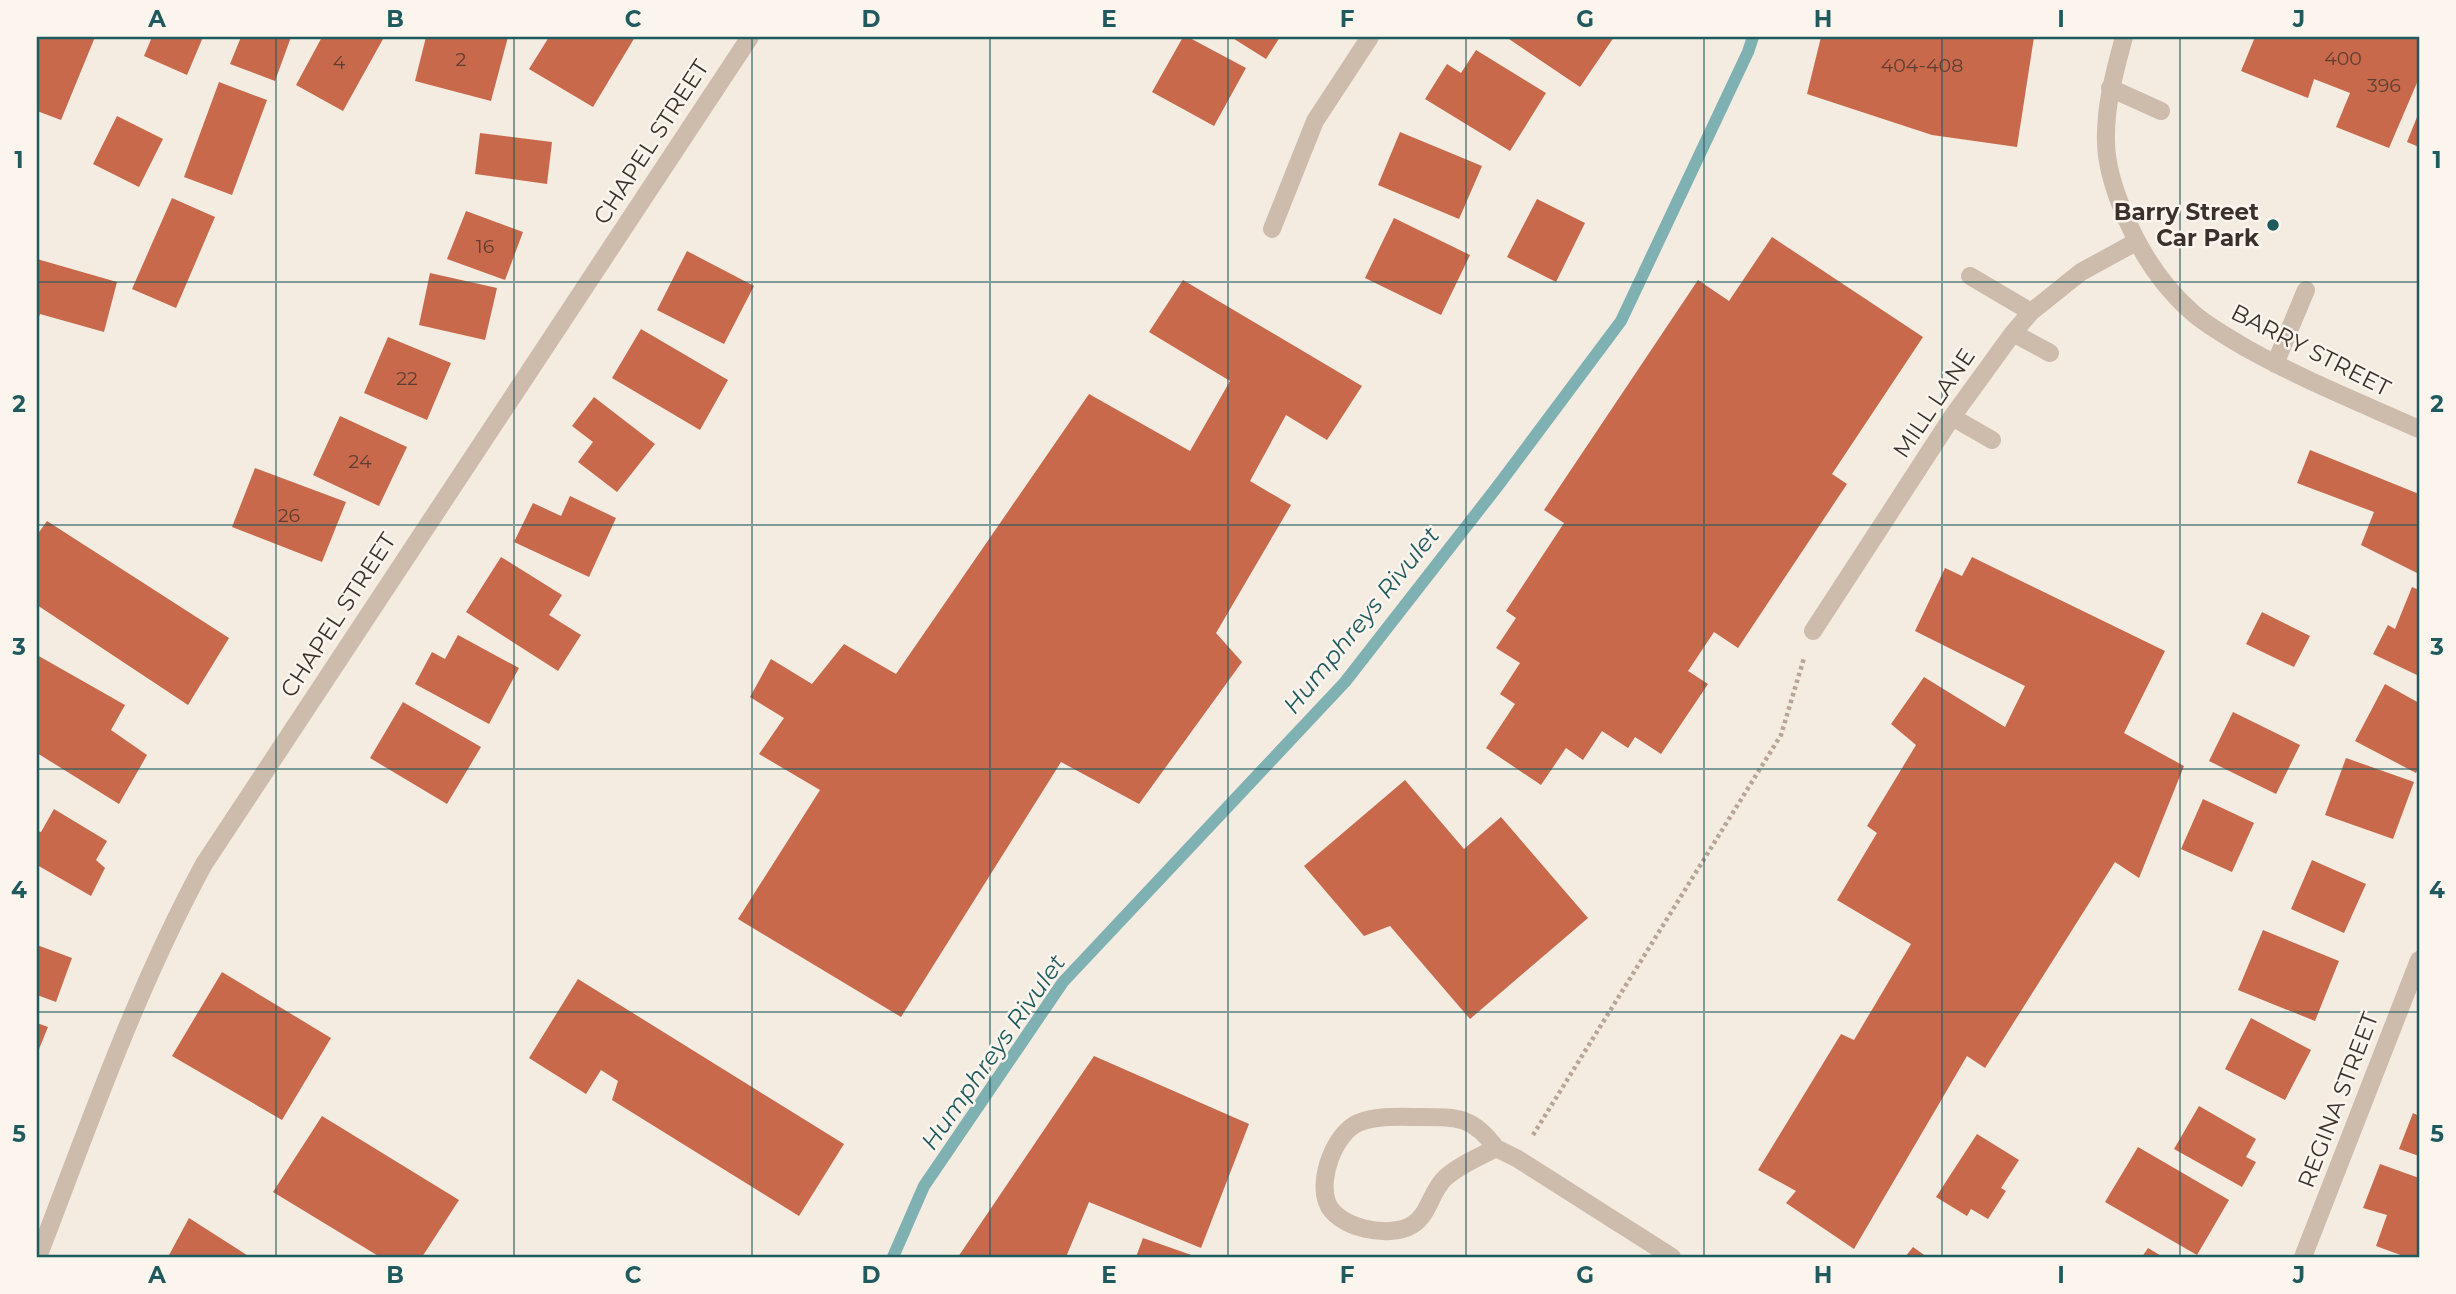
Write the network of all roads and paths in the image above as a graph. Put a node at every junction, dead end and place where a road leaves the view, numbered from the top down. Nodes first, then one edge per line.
1 (750, 37) edge
2 (1370, 37) edge
3 (2124, 37) edge
4 (2110, 88) junction
5 (2161, 111) dead end
6 (1272, 229) dead end
7 (2136, 242) junction
8 (1969, 276) dead end
9 (2306, 290) dead end
10 (2031, 312) junction
11 (2013, 333) junction
12 (2050, 353) dead end
13 (2275, 364) junction
14 (1952, 417) junction
15 (2419, 429) edge
16 (1992, 440) dead end
17 (1813, 631) joint
18 (2419, 960) edge
19 (1496, 1148) junction
20 (1518, 1159) junction
21 (38, 1257) edge
22 (1672, 1257) edge
23 (2303, 1257) edge

1 - 21 street, CHAPEL STREET
2 - 6 street
3 - 4 street, BARRY STREET
4 - 5 street
4 - 7 street, BARRY STREET
7 - 10 street, MILL LANE
7 - 13 street, BARRY STREET
8 - 10 street
9 - 13 street
10 - 11 street, MILL LANE
11 - 12 street
11 - 14 street, MILL LANE
13 - 15 street, BARRY STREET
14 - 16 street
14 - 17 street, MILL LANE
17 - 20 path
18 - 23 street, REGINA STREET
19 - 19 street
19 - 20 street
20 - 22 street

